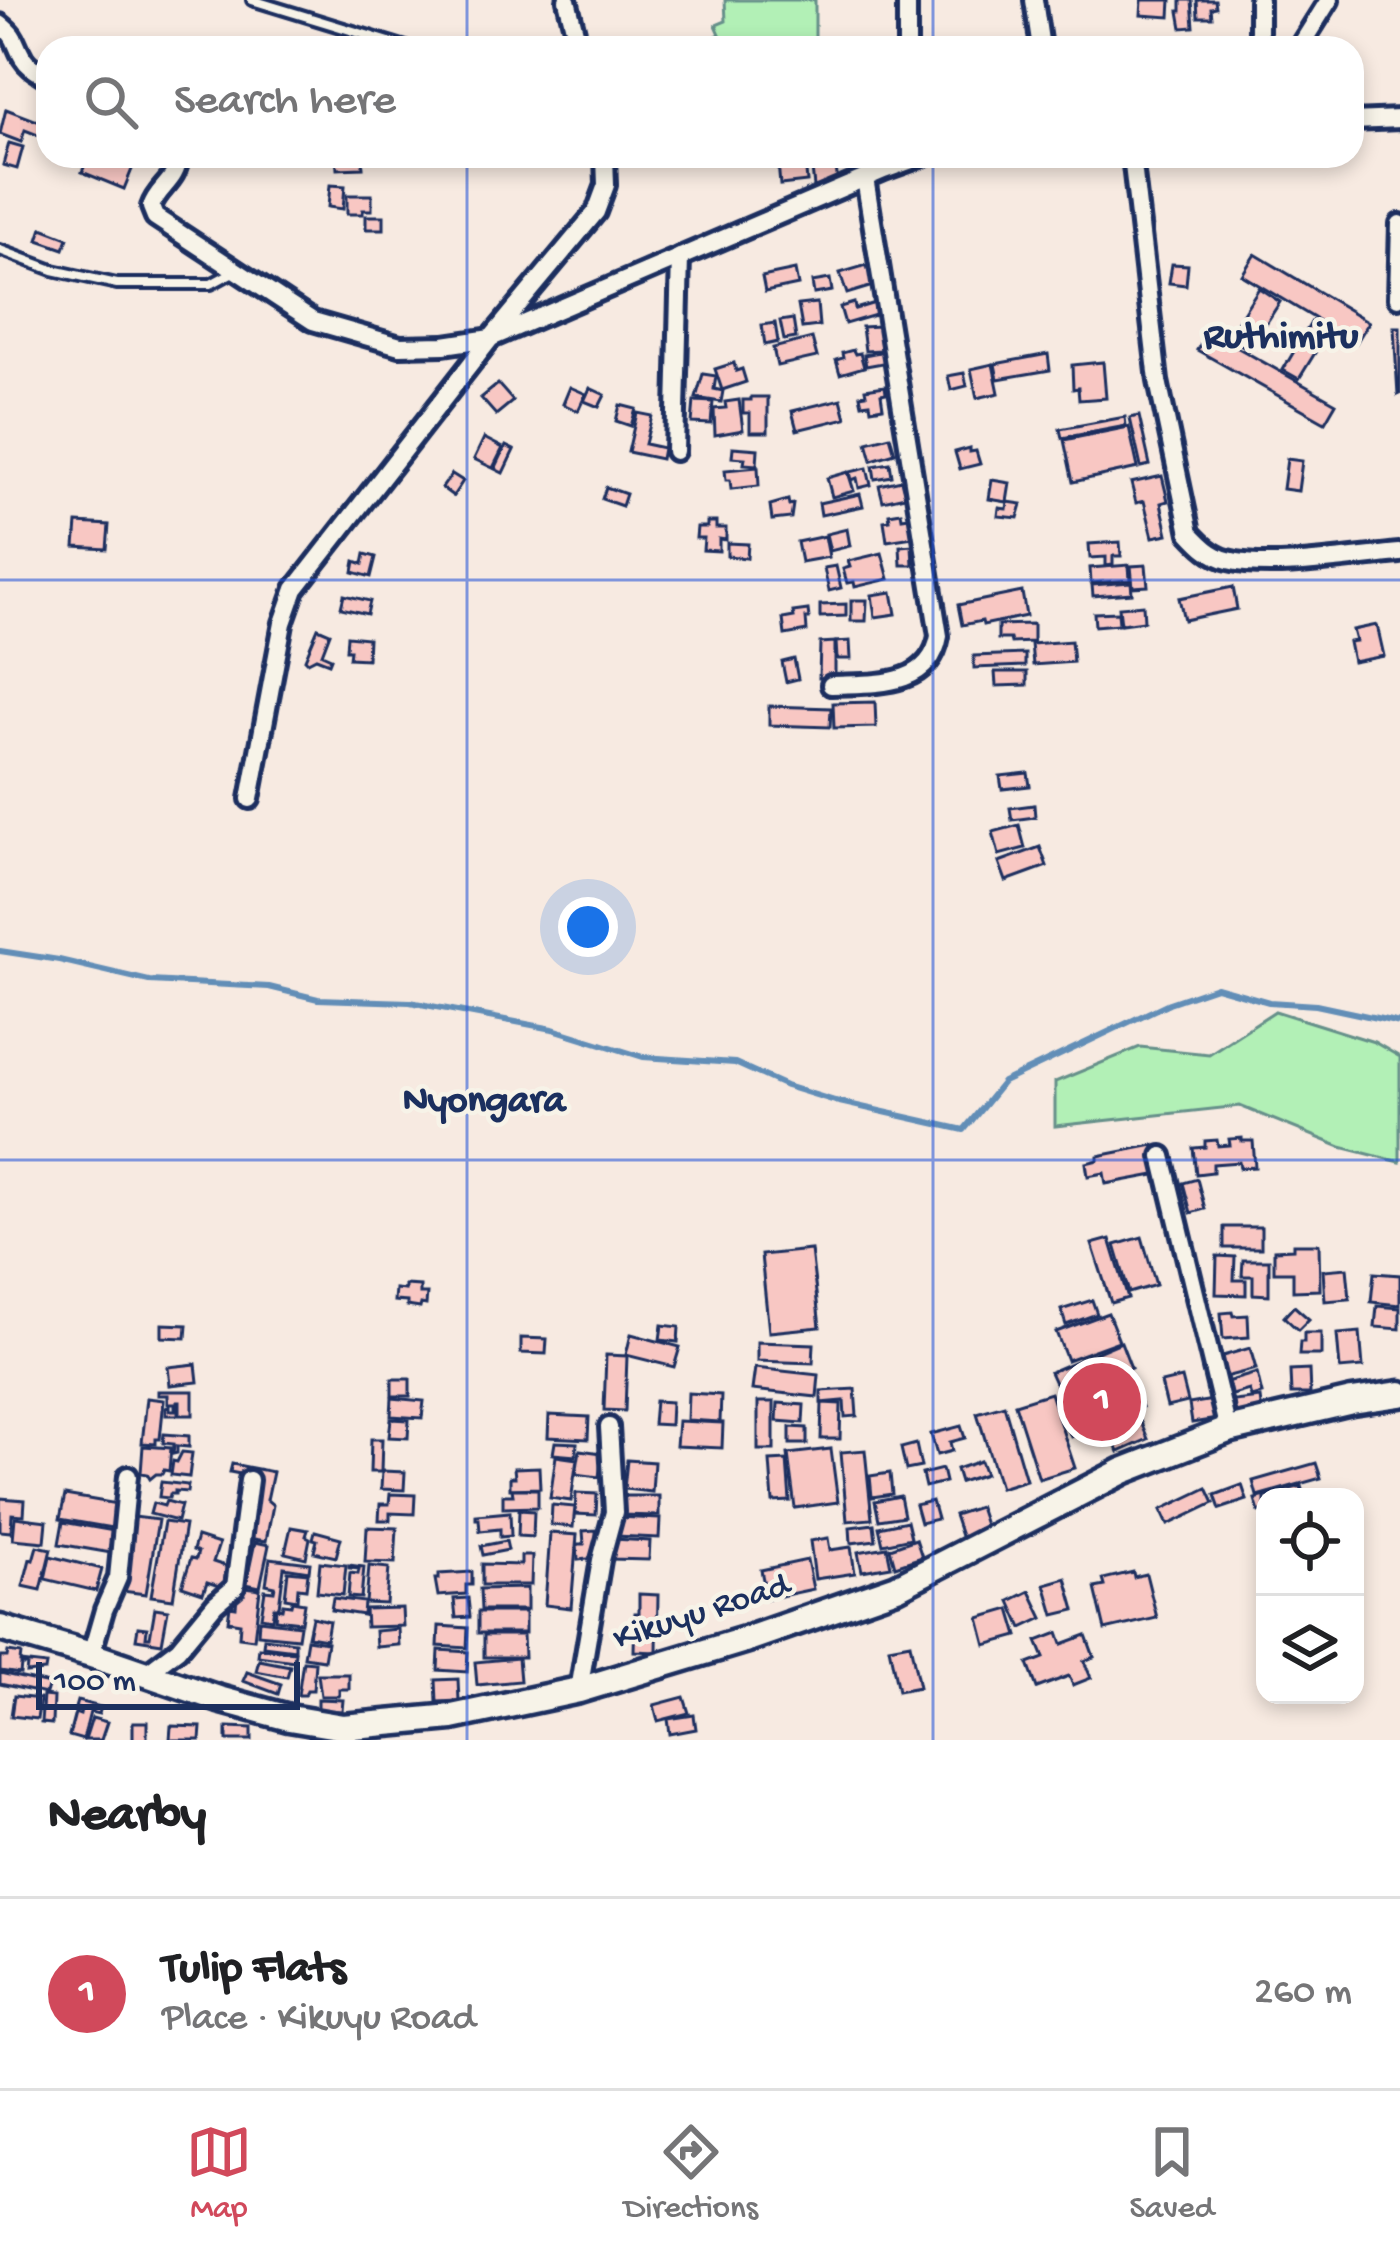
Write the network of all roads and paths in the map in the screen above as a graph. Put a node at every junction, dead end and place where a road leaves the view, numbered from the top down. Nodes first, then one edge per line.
1 (252, 0) edge
2 (567, 0) edge
3 (907, 0) edge
4 (1034, 0) edge
5 (1259, 0) edge
6 (1329, 0) edge
7 (0, 24) edge
8 (370, 36) edge
9 (576, 36) edge
10 (907, 36) edge
11 (1039, 36) edge
12 (1259, 36) edge
13 (1306, 36) edge
14 (36, 70) edge
15 (1400, 119) edge
16 (1364, 120) edge
17 (178, 168) edge
18 (605, 168) edge
19 (891, 168) edge
20 (1133, 168) edge
21 (865, 178) junction
22 (1400, 224) edge
23 (0, 250) edge
24 (680, 257) junction
25 (235, 271) junction
26 (1398, 298) edge
27 (490, 338) junction
28 (675, 451) dead end
29 (1400, 554) edge
30 (831, 685) dead end
31 (250, 800) dead end
32 (1162, 1156) dead end
33 (1400, 1394) edge
34 (609, 1426) dead end
35 (1228, 1430) junction
36 (128, 1476) dead end
37 (249, 1480) dead end
38 (0, 1628) edge
39 (91, 1654) junction
40 (145, 1674) junction
41 (579, 1690) junction
42 (345, 1733) edge

1 - 8 lane
2 - 9 street
3 - 10 street
4 - 11 street
5 - 12 street
6 - 13 street
7 - 14 street
15 - 16 street
17 - 25 street
18 - 27 street
19 - 21 street
20 - 29 street
21 - 24 street
21 - 30 street
22 - 26 street
23 - 25 lane
24 - 27 street
24 - 28 street
25 - 27 street
27 - 31 street
32 - 35 street
33 - 35 main road, Kikuyu Road
34 - 41 street
35 - 41 main road, Kikuyu Road
36 - 39 street
37 - 40 street
38 - 39 main road, Kikuyu Road
39 - 40 main road, Kikuyu Road
40 - 42 main road, Kikuyu Road
41 - 42 main road, Kikuyu Road

